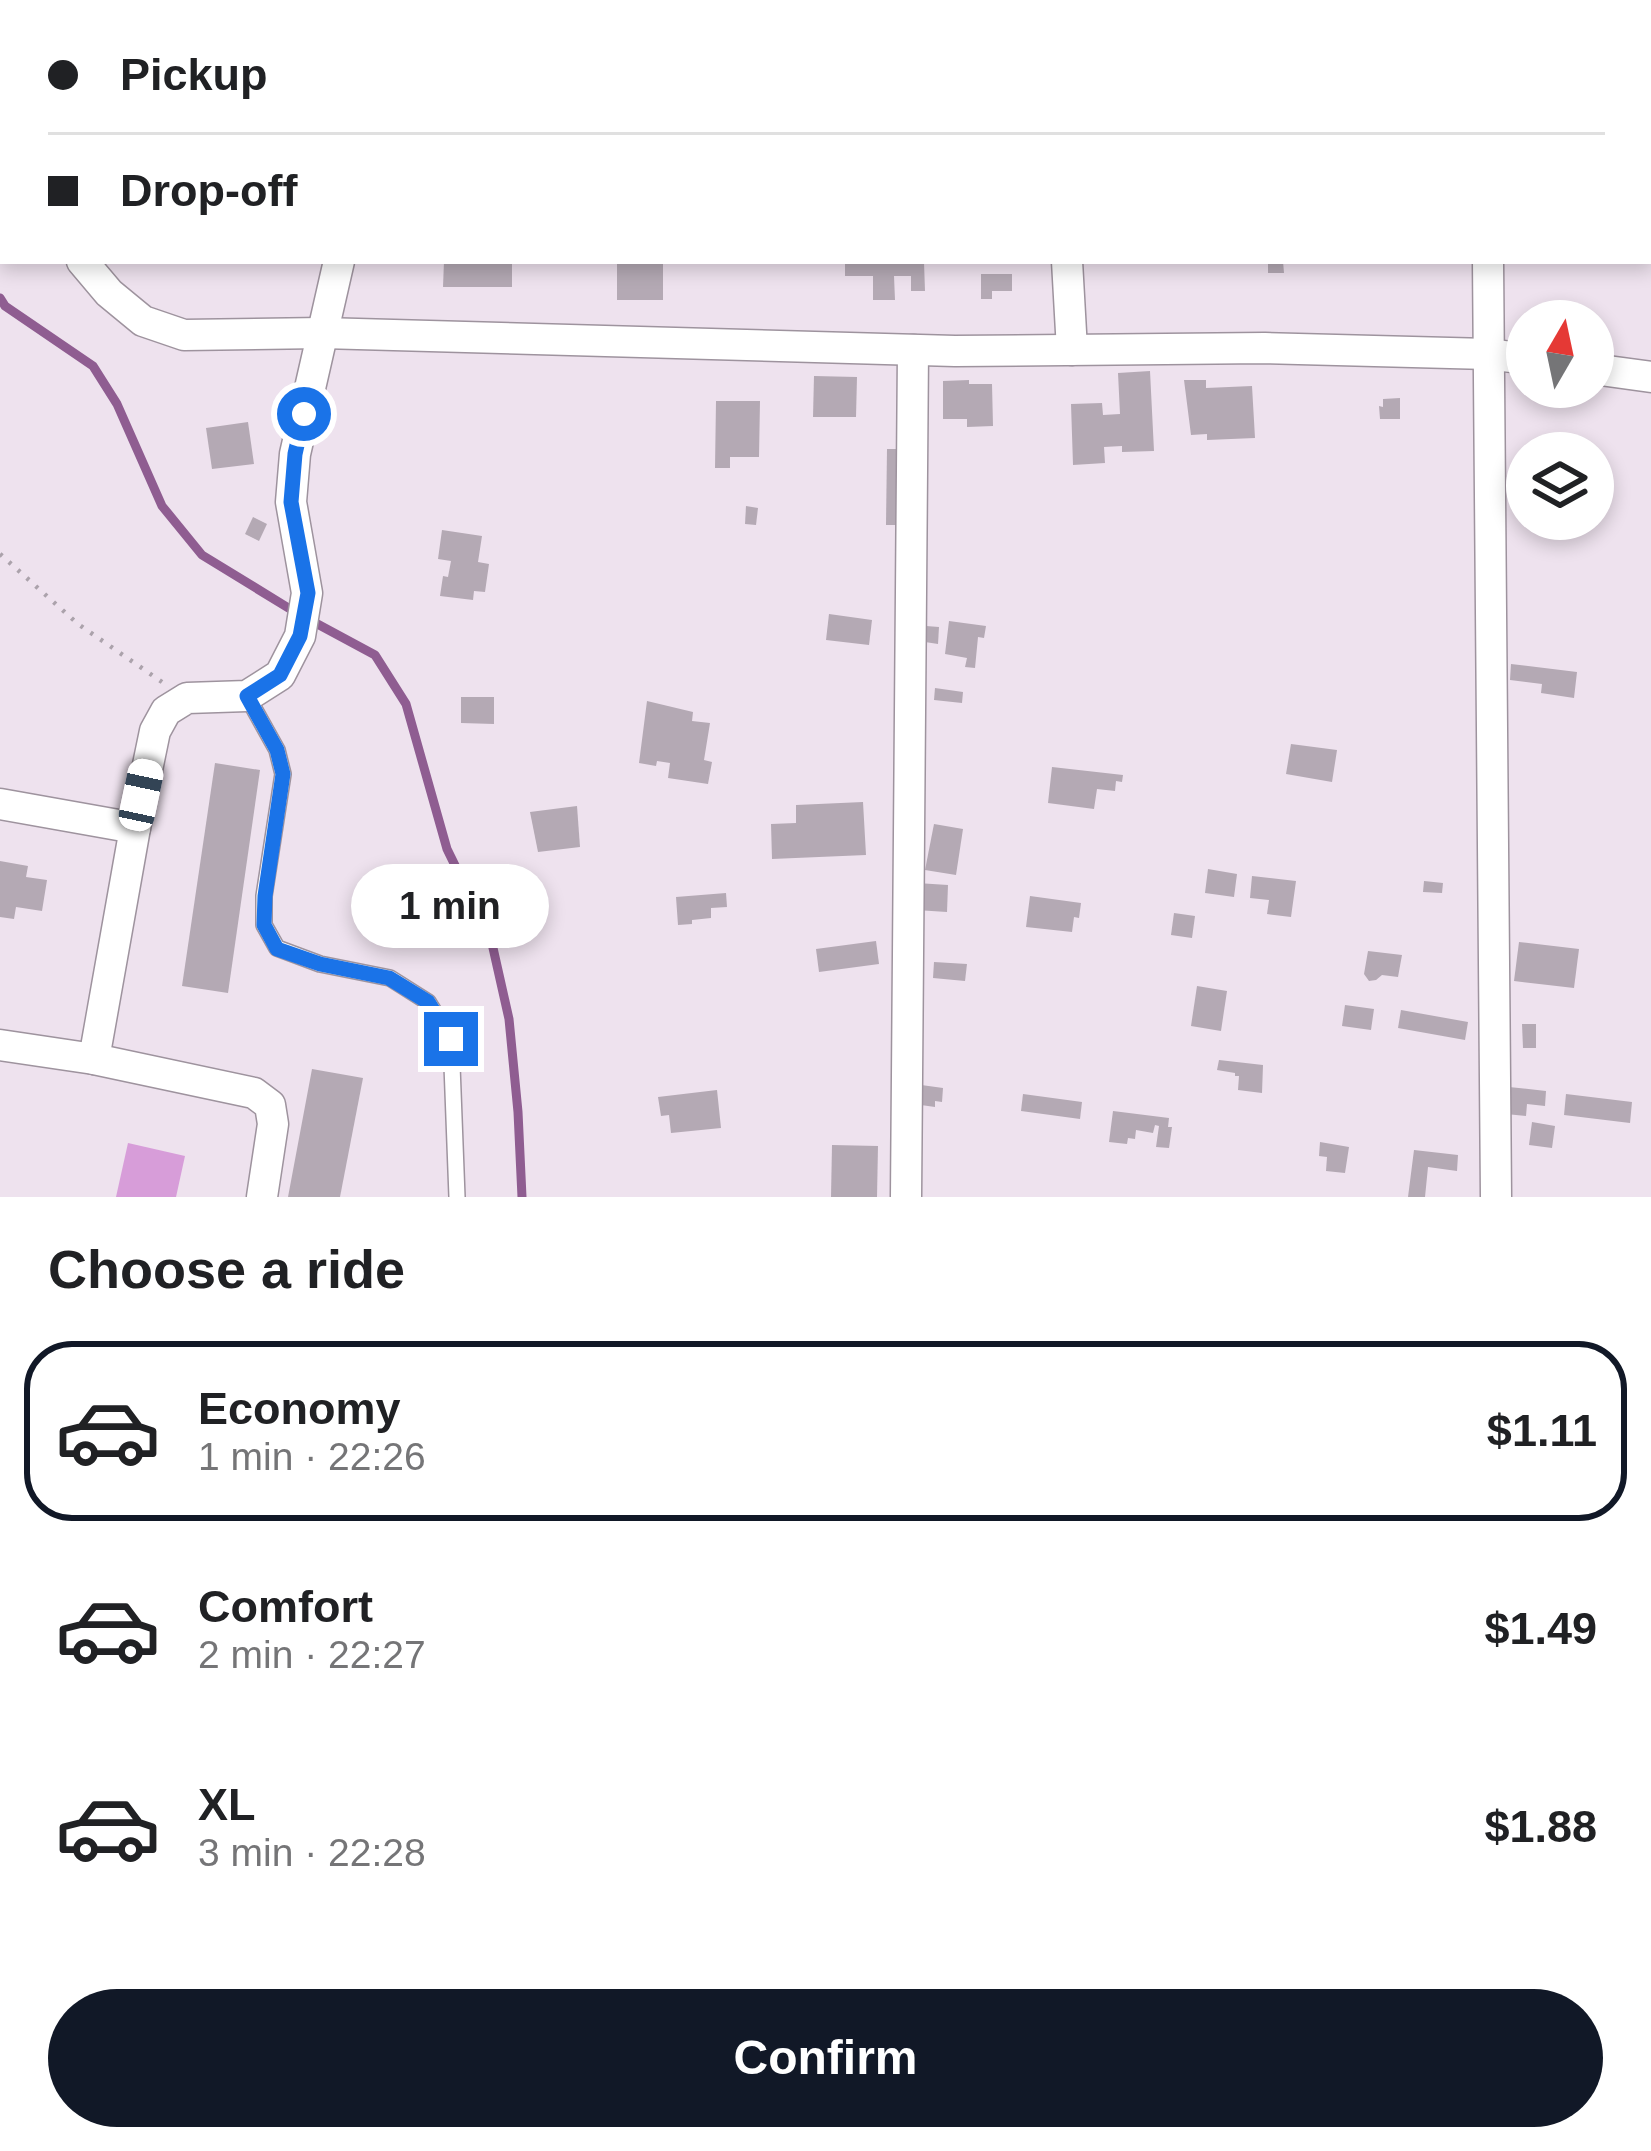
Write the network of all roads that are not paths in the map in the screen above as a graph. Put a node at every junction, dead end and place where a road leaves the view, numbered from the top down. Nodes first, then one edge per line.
1 (85, 264) edge
2 (338, 264) edge
3 (1067, 264) edge
4 (1488, 264) edge
5 (322, 333) junction
6 (913, 350) junction
7 (1072, 350) junction
8 (1488, 354) junction
9 (1506, 356) edge
10 (1614, 372) edge
11 (1651, 377) edge
12 (247, 696) junction
13 (0, 804) edge
14 (134, 827) junction
15 (0, 1045) edge
16 (94, 1059) junction
17 (262, 1197) edge
18 (457, 1197) edge
19 (906, 1197) edge
20 (1496, 1197) edge

1 - 5 street
2 - 5 street
3 - 7 street
4 - 8 street
5 - 6 street
5 - 12 street
6 - 7 street
6 - 19 street
7 - 8 street
8 - 9 street
8 - 20 street
10 - 11 street
12 - 14 street
12 - 18 lane
13 - 14 street
14 - 16 street
15 - 16 street
16 - 17 street

